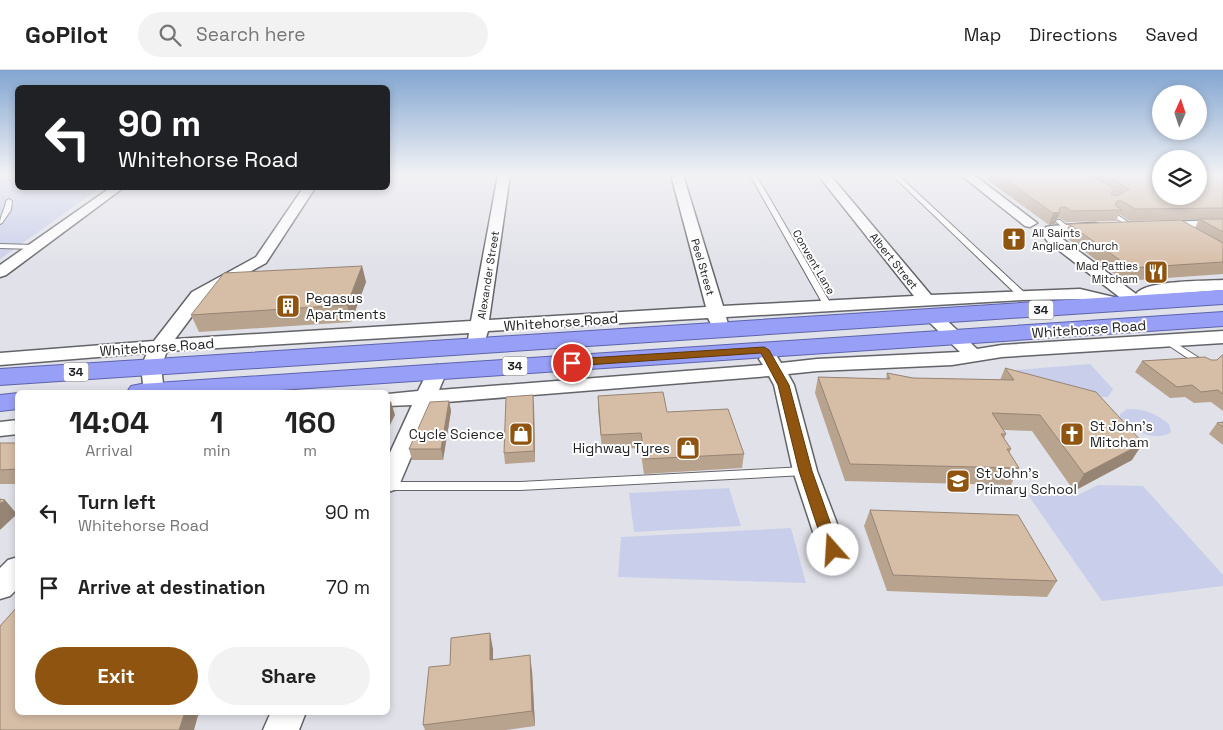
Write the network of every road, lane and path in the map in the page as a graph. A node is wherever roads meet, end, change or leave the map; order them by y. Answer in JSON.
{"nodes":[{"id":1,"x":8,"y":206,"type":"edge"},
{"id":2,"x":92,"y":206,"type":"edge"},
{"id":3,"x":297,"y":206,"type":"edge"},
{"id":4,"x":499,"y":206,"type":"edge"},
{"id":5,"x":686,"y":206,"type":"edge"},
{"id":6,"x":771,"y":206,"type":"edge"},
{"id":7,"x":849,"y":206,"type":"edge"},
{"id":8,"x":928,"y":206,"type":"edge"},
{"id":9,"x":1008,"y":206,"type":"edge"},
{"id":10,"x":1114,"y":215,"type":"edge"},
{"id":11,"x":0,"y":222,"type":"edge"},
{"id":12,"x":1030,"y":222,"type":"dead end"},
{"id":13,"x":1223,"y":224,"type":"edge"},
{"id":14,"x":1141,"y":226,"type":"junction"},
{"id":15,"x":0,"y":246,"type":"edge"},
{"id":16,"x":34,"y":247,"type":"junction"},
{"id":17,"x":0,"y":272,"type":"edge"},
{"id":18,"x":1223,"y":285,"type":"edge"},
{"id":19,"x":1022,"y":295,"type":"junction"},
{"id":20,"x":1223,"y":297,"type":"edge"},
{"id":21,"x":1129,"y":304,"type":"junction"},
{"id":22,"x":828,"y":306,"type":"junction"},
{"id":23,"x":930,"y":308,"type":"junction"},
{"id":24,"x":1223,"y":319,"type":"edge"},
{"id":25,"x":718,"y":321,"type":"junction"},
{"id":26,"x":478,"y":336,"type":"junction"},
{"id":27,"x":1223,"y":337,"type":"edge"},
{"id":28,"x":955,"y":338,"type":"junction"},
{"id":29,"x":1168,"y":341,"type":"junction"},
{"id":30,"x":975,"y":356,"type":"junction"},
{"id":31,"x":0,"y":359,"type":"edge"},
{"id":32,"x":770,"y":360,"type":"junction"},
{"id":33,"x":1207,"y":367,"type":"edge"},
{"id":34,"x":437,"y":371,"type":"junction"},
{"id":35,"x":0,"y":377,"type":"edge"},
{"id":36,"x":152,"y":378,"type":"edge"},
{"id":37,"x":425,"y":397,"type":"junction"},
{"id":38,"x":390,"y":400,"type":"edge"},
{"id":39,"x":15,"y":401,"type":"edge"},
{"id":40,"x":0,"y":403,"type":"edge"},
{"id":41,"x":15,"y":427,"type":"edge"},
{"id":42,"x":0,"y":429,"type":"edge"},
{"id":43,"x":805,"y":471,"type":"junction"},
{"id":44,"x":390,"y":480,"type":"edge"},
{"id":45,"x":390,"y":485,"type":"edge"},
{"id":46,"x":833,"y":550,"type":"dead end"},
{"id":47,"x":15,"y":571,"type":"edge"},
{"id":48,"x":0,"y":587,"type":"edge"},
{"id":49,"x":288,"y":715,"type":"edge"},
{"id":50,"x":281,"y":730,"type":"edge"}],
"edges":[{"from":1,"to":11,"type":"lane"},
{"from":2,"to":16,"type":"street"},
{"from":3,"to":36,"type":"street"},
{"from":4,"to":26,"type":"street","name":"Alexander Street"},
{"from":5,"to":25,"type":"street","name":"Peel Street"},
{"from":6,"to":22,"type":"lane","name":"Convent Lane"},
{"from":7,"to":23,"type":"street","name":"Albert Street"},
{"from":8,"to":19,"type":"lane"},
{"from":9,"to":12,"type":"street"},
{"from":10,"to":14,"type":"lane"},
{"from":13,"to":14,"type":"street"},
{"from":14,"to":21,"type":"street"},
{"from":15,"to":16,"type":"lane"},
{"from":16,"to":17,"type":"street"},
{"from":18,"to":21,"type":"street","name":"Whitehorse Road"},
{"from":19,"to":21,"type":"street","name":"Whitehorse Road"},
{"from":19,"to":23,"type":"street","name":"Whitehorse Road"},
{"from":20,"to":21,"type":"highway","name":"Whitehorse Road","number":"34"},
{"from":21,"to":23,"type":"highway","name":"Whitehorse Road","number":"34"},
{"from":22,"to":23,"type":"street","name":"Whitehorse Road"},
{"from":22,"to":25,"type":"street","name":"Whitehorse Road"},
{"from":23,"to":25,"type":"highway","name":"Whitehorse Road","number":"34"},
{"from":23,"to":28,"type":"street"},
{"from":24,"to":28,"type":"highway","name":"Whitehorse Road","number":"34"},
{"from":25,"to":26,"type":"highway","name":"Whitehorse Road","number":"34"},
{"from":26,"to":36,"type":"highway","name":"Whitehorse Road","number":"34"},
{"from":27,"to":29,"type":"street","name":"Whitehorse Road"},
{"from":28,"to":30,"type":"street"},
{"from":28,"to":32,"type":"highway","name":"Whitehorse Road","number":"34"},
{"from":29,"to":30,"type":"street","name":"Whitehorse Road"},
{"from":29,"to":33,"type":"lane"},
{"from":30,"to":32,"type":"street","name":"Whitehorse Road"},
{"from":31,"to":36,"type":"street","name":"Whitehorse Road"},
{"from":32,"to":34,"type":"highway","name":"Whitehorse Road","number":"34"},
{"from":32,"to":37,"type":"street","name":"Whitehorse Road"},
{"from":32,"to":43,"type":"street"},
{"from":34,"to":36,"type":"highway","name":"Whitehorse Road","number":"34"},
{"from":34,"to":37,"type":"street"},
{"from":35,"to":36,"type":"highway","name":"Whitehorse Road","number":"34"},
{"from":37,"to":38,"type":"street","name":"Whitehorse Road"},
{"from":37,"to":44,"type":"street"},
{"from":39,"to":40,"type":"highway"},
{"from":41,"to":42,"type":"street"},
{"from":43,"to":45,"type":"lane"},
{"from":43,"to":46,"type":"street"},
{"from":47,"to":48,"type":"street"},
{"from":49,"to":50,"type":"street"}]}
